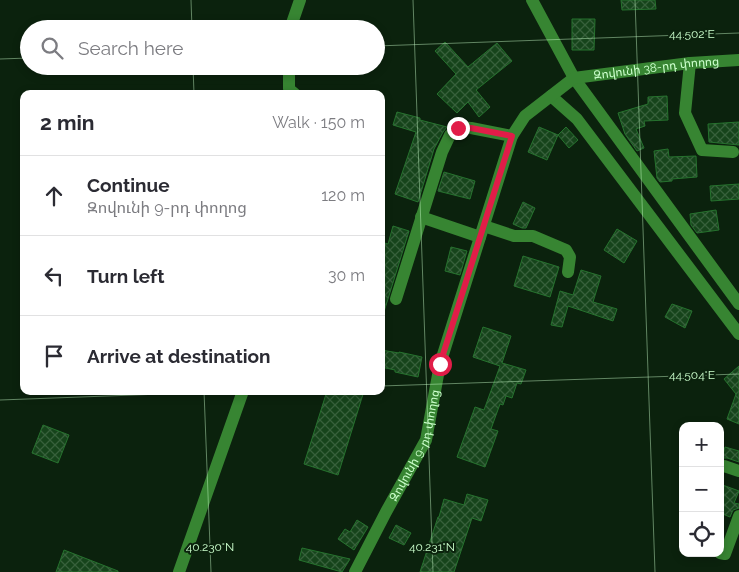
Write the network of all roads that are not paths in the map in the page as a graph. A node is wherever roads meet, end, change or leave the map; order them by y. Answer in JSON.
{"nodes":[{"id":1,"x":300,"y":0,"type":"edge"},
{"id":2,"x":532,"y":0,"type":"edge"},
{"id":3,"x":293,"y":20,"type":"edge"},
{"id":4,"x":739,"y":60,"type":"edge"},
{"id":5,"x":690,"y":63,"type":"junction"},
{"id":6,"x":289,"y":75,"type":"edge"},
{"id":7,"x":574,"y":78,"type":"junction"},
{"id":8,"x":290,"y":90,"type":"edge"},
{"id":9,"x":551,"y":96,"type":"junction"},
{"id":10,"x":512,"y":136,"type":"junction"},
{"id":11,"x":733,"y":152,"type":"dead end"},
{"id":12,"x":421,"y":217,"type":"junction"},
{"id":13,"x":482,"y":231,"type":"junction"},
{"id":14,"x":568,"y":272,"type":"dead end"},
{"id":15,"x":396,"y":299,"type":"dead end"},
{"id":16,"x":739,"y":304,"type":"edge"},
{"id":17,"x":739,"y":334,"type":"edge"},
{"id":18,"x":242,"y":395,"type":"edge"},
{"id":19,"x":724,"y":466,"type":"dead end"},
{"id":20,"x":739,"y":471,"type":"edge"},
{"id":21,"x":739,"y":516,"type":"edge"},
{"id":22,"x":724,"y":554,"type":"edge"},
{"id":23,"x":179,"y":572,"type":"edge"},
{"id":24,"x":355,"y":572,"type":"edge"}],
"edges":[{"from":1,"to":3,"type":"street"},
{"from":2,"to":7,"type":"street"},
{"from":4,"to":5,"type":"street","name":"Զովունի 38-րդ փողոց"},
{"from":5,"to":7,"type":"street","name":"Զովունի 38-րդ փողոց"},
{"from":5,"to":11,"type":"street"},
{"from":6,"to":8,"type":"street"},
{"from":7,"to":9,"type":"street","name":"Զովունի 9-րդ փողոց"},
{"from":7,"to":16,"type":"street"},
{"from":9,"to":10,"type":"street","name":"Զովունի 9-րդ փողոց"},
{"from":9,"to":17,"type":"street"},
{"from":10,"to":12,"type":"street"},
{"from":10,"to":13,"type":"street","name":"Զովունի 9-րդ փողոց"},
{"from":12,"to":13,"type":"street"},
{"from":12,"to":15,"type":"street"},
{"from":13,"to":14,"type":"street"},
{"from":13,"to":24,"type":"street","name":"Զովունի 9-րդ փողոց"},
{"from":18,"to":23,"type":"street"},
{"from":19,"to":20,"type":"street"},
{"from":21,"to":22,"type":"street"}]}
